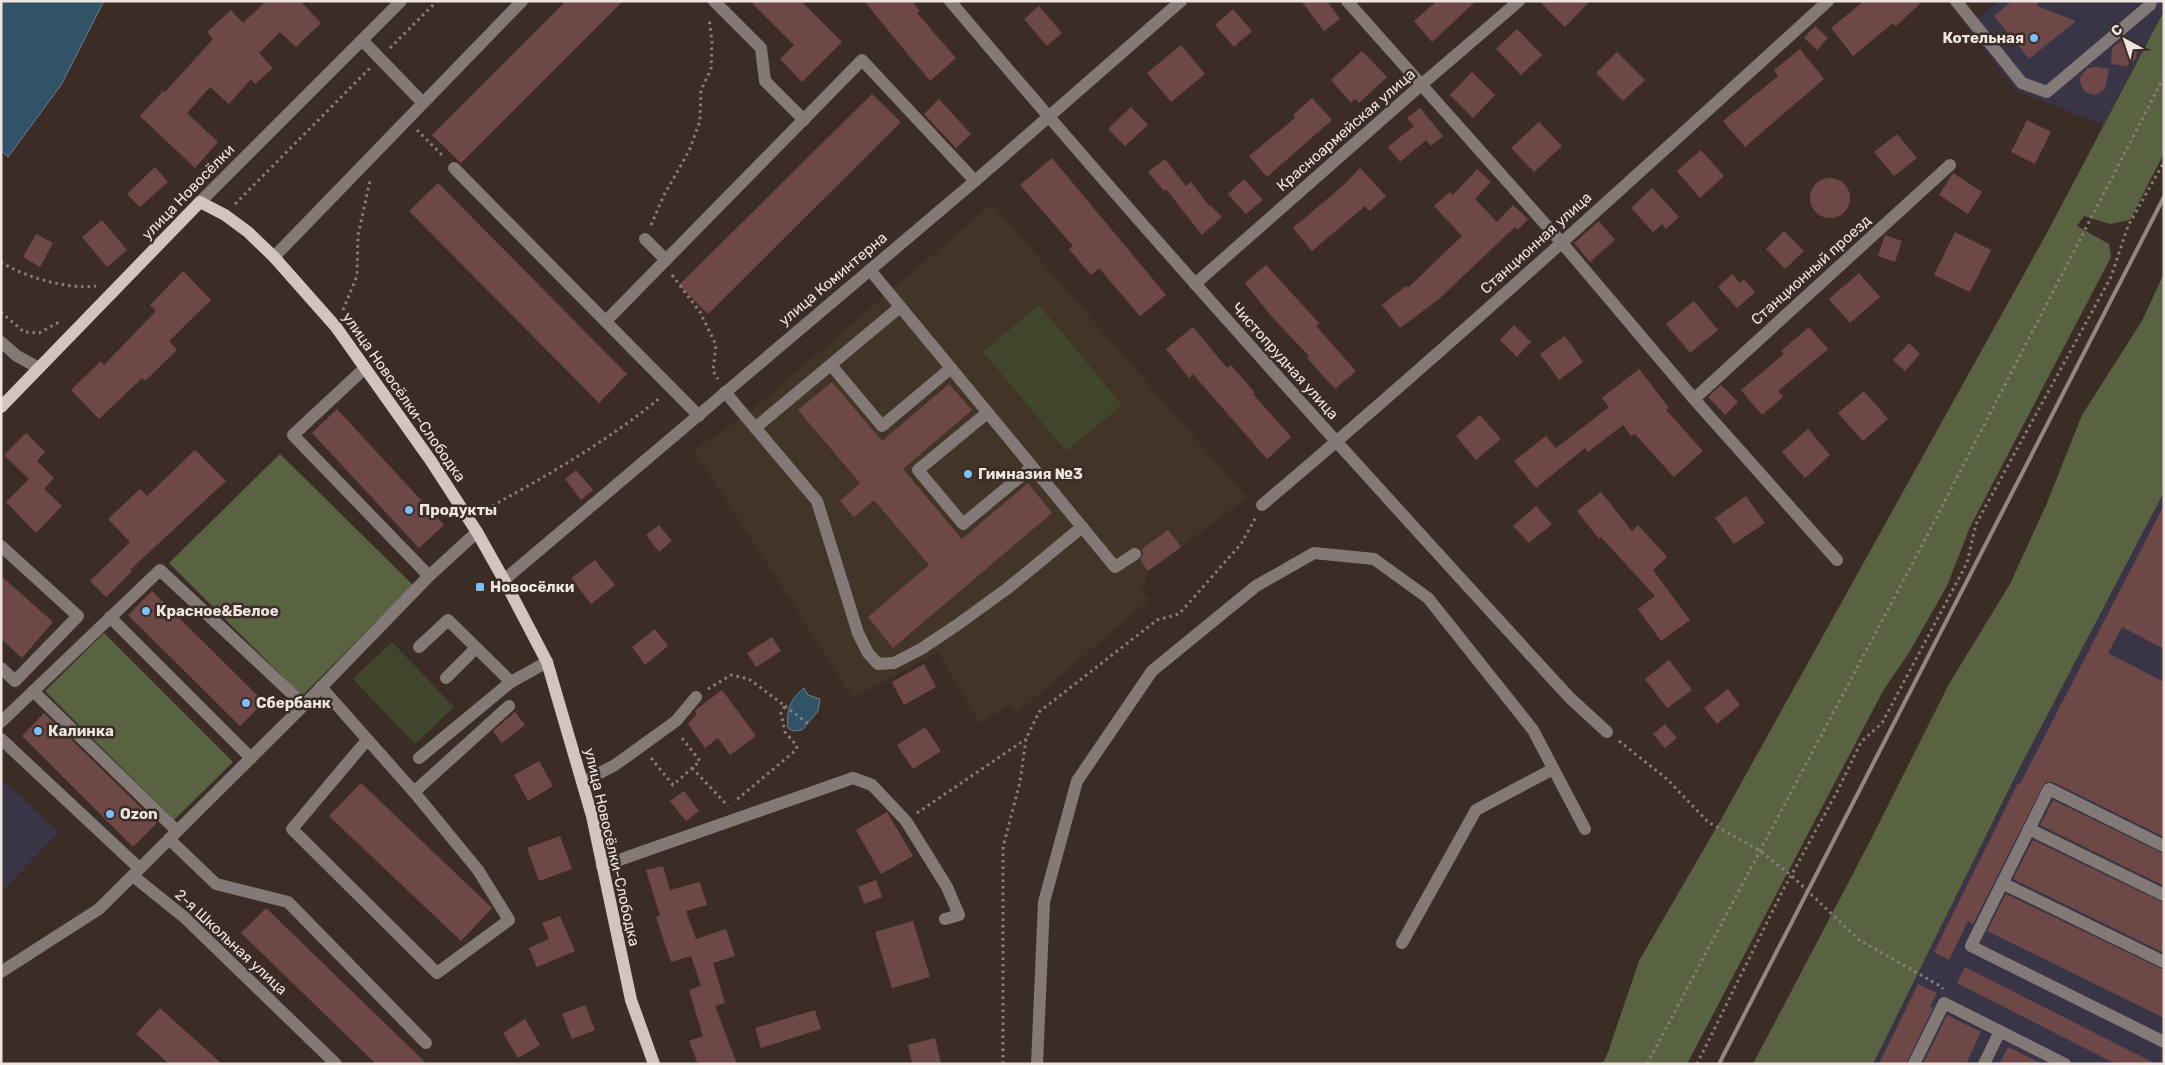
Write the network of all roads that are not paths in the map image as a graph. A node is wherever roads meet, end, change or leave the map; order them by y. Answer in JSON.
{"nodes":[{"id":1,"x":400,"y":1,"type":"edge"},
{"id":2,"x":522,"y":1,"type":"edge"},
{"id":3,"x":950,"y":1,"type":"edge"},
{"id":4,"x":1181,"y":1,"type":"edge"},
{"id":5,"x":1347,"y":1,"type":"edge"},
{"id":6,"x":1519,"y":1,"type":"edge"},
{"id":7,"x":1828,"y":1,"type":"edge"},
{"id":8,"x":1956,"y":1,"type":"edge"},
{"id":9,"x":2151,"y":1,"type":"edge"},
{"id":10,"x":712,"y":6,"type":"edge"},
{"id":11,"x":362,"y":40,"type":"junction"},
{"id":12,"x":1421,"y":85,"type":"junction"},
{"id":13,"x":422,"y":102,"type":"junction"},
{"id":14,"x":1048,"y":117,"type":"junction"},
{"id":15,"x":804,"y":120,"type":"junction"},
{"id":16,"x":1950,"y":165,"type":"dead end"},
{"id":17,"x":454,"y":168,"type":"road end"},
{"id":18,"x":975,"y":181,"type":"junction"},
{"id":19,"x":200,"y":202,"type":"junction"},
{"id":20,"x":645,"y":239,"type":"road end"},
{"id":21,"x":1562,"y":243,"type":"junction"},
{"id":22,"x":274,"y":257,"type":"junction"},
{"id":23,"x":666,"y":260,"type":"junction"},
{"id":24,"x":870,"y":270,"type":"junction"},
{"id":25,"x":1195,"y":284,"type":"junction"},
{"id":26,"x":900,"y":307,"type":"junction"},
{"id":27,"x":606,"y":321,"type":"junction"},
{"id":28,"x":1,"y":342,"type":"edge"},
{"id":29,"x":831,"y":365,"type":"junction"},
{"id":30,"x":39,"y":368,"type":"junction"},
{"id":31,"x":365,"y":368,"type":"junction"},
{"id":32,"x":951,"y":368,"type":"junction"},
{"id":33,"x":725,"y":392,"type":"junction"},
{"id":34,"x":1694,"y":399,"type":"junction"},
{"id":35,"x":1,"y":407,"type":"edge"},
{"id":36,"x":987,"y":412,"type":"junction"},
{"id":37,"x":699,"y":416,"type":"junction"},
{"id":38,"x":756,"y":428,"type":"junction"},
{"id":39,"x":1336,"y":443,"type":"junction"},
{"id":40,"x":1032,"y":466,"type":"junction"},
{"id":41,"x":1262,"y":505,"type":"dead end"},
{"id":42,"x":1082,"y":527,"type":"junction"},
{"id":43,"x":477,"y":532,"type":"junction"},
{"id":44,"x":1,"y":546,"type":"edge"},
{"id":45,"x":1135,"y":554,"type":"dead end"},
{"id":46,"x":1837,"y":560,"type":"dead end"},
{"id":47,"x":429,"y":576,"type":"junction"},
{"id":48,"x":504,"y":580,"type":"junction"},
{"id":49,"x":110,"y":617,"type":"junction"},
{"id":50,"x":419,"y":647,"type":"dead end"},
{"id":51,"x":476,"y":648,"type":"junction"},
{"id":52,"x":547,"y":662,"type":"junction"},
{"id":53,"x":1,"y":668,"type":"edge"},
{"id":54,"x":446,"y":678,"type":"dead end"},
{"id":55,"x":511,"y":682,"type":"junction"},
{"id":56,"x":321,"y":687,"type":"junction"},
{"id":57,"x":33,"y":691,"type":"junction"},
{"id":58,"x":696,"y":697,"type":"road end"},
{"id":59,"x":304,"y":705,"type":"junction"},
{"id":60,"x":510,"y":706,"type":"dead end"},
{"id":61,"x":1,"y":722,"type":"edge"},
{"id":62,"x":1607,"y":732,"type":"road end"},
{"id":63,"x":1,"y":739,"type":"edge"},
{"id":64,"x":367,"y":740,"type":"junction"},
{"id":65,"x":251,"y":758,"type":"junction"},
{"id":66,"x":419,"y":758,"type":"dead end"},
{"id":67,"x":1554,"y":769,"type":"junction"},
{"id":68,"x":583,"y":782,"type":"junction"},
{"id":69,"x":414,"y":792,"type":"junction"},
{"id":70,"x":1585,"y":829,"type":"dead end"},
{"id":71,"x":2030,"y":829,"type":"junction"},
{"id":72,"x":173,"y":835,"type":"junction"},
{"id":73,"x":2164,"y":846,"type":"edge"},
{"id":74,"x":602,"y":866,"type":"junction"},
{"id":75,"x":136,"y":872,"type":"junction"},
{"id":76,"x":2002,"y":883,"type":"junction"},
{"id":77,"x":2164,"y":895,"type":"edge"},
{"id":78,"x":945,"y":919,"type":"dead end"},
{"id":79,"x":1402,"y":943,"type":"dead end"},
{"id":80,"x":2164,"y":962,"type":"edge"},
{"id":81,"x":1,"y":972,"type":"edge"},
{"id":82,"x":2000,"y":1031,"type":"junction"},
{"id":83,"x":2164,"y":1042,"type":"edge"},
{"id":84,"x":426,"y":1043,"type":"dead end"},
{"id":85,"x":2060,"y":1063,"type":"edge"},
{"id":86,"x":336,"y":1064,"type":"edge"},
{"id":87,"x":654,"y":1064,"type":"edge"},
{"id":88,"x":1037,"y":1064,"type":"edge"},
{"id":89,"x":1914,"y":1064,"type":"edge"},
{"id":90,"x":1984,"y":1064,"type":"edge"}],
"edges":[{"from":1,"to":11,"type":"street","name":"улица Новосёлки"},
{"from":2,"to":13,"type":"street"},
{"from":3,"to":14,"type":"street","name":"Чистопрудная улица"},
{"from":4,"to":14,"type":"street","name":"улица Коминтерна"},
{"from":5,"to":12,"type":"street"},
{"from":6,"to":12,"type":"street","name":"Красноармейская улица"},
{"from":7,"to":21,"type":"street","name":"Станционная улица"},
{"from":8,"to":9,"type":"street"},
{"from":10,"to":15,"type":"street"},
{"from":11,"to":13,"type":"street"},
{"from":11,"to":19,"type":"street","name":"улица Новосёлки"},
{"from":12,"to":21,"type":"street"},
{"from":12,"to":25,"type":"street","name":"Красноармейская улица"},
{"from":13,"to":22,"type":"street"},
{"from":14,"to":18,"type":"street","name":"улица Коминтерна"},
{"from":14,"to":25,"type":"street","name":"Чистопрудная улица"},
{"from":15,"to":18,"type":"street"},
{"from":15,"to":23,"type":"street"},
{"from":16,"to":34,"type":"street","name":"Станционный проезд"},
{"from":17,"to":27,"type":"street"},
{"from":18,"to":24,"type":"street","name":"улица Коминтерна"},
{"from":19,"to":22,"type":"main road","name":"улица Новосёлки-Слободка"},
{"from":19,"to":30,"type":"main road","name":"улица Новосёлки"},
{"from":20,"to":23,"type":"street"},
{"from":21,"to":34,"type":"street"},
{"from":21,"to":39,"type":"street","name":"Станционная улица"},
{"from":22,"to":31,"type":"main road","name":"улица Новосёлки-Слободка"},
{"from":23,"to":27,"type":"street"},
{"from":24,"to":26,"type":"street"},
{"from":24,"to":33,"type":"street","name":"улица Коминтерна"},
{"from":25,"to":39,"type":"street","name":"Чистопрудная улица"},
{"from":26,"to":29,"type":"street"},
{"from":26,"to":32,"type":"street"},
{"from":27,"to":37,"type":"street"},
{"from":28,"to":30,"type":"street"},
{"from":29,"to":32,"type":"street"},
{"from":29,"to":38,"type":"street"},
{"from":30,"to":35,"type":"main road","name":"улица Новосёлки"},
{"from":31,"to":43,"type":"main road","name":"улица Новосёлки-Слободка"},
{"from":31,"to":47,"type":"street"},
{"from":32,"to":36,"type":"street"},
{"from":33,"to":37,"type":"street","name":"улица Коминтерна"},
{"from":33,"to":38,"type":"street"},
{"from":34,"to":46,"type":"street"},
{"from":36,"to":40,"type":"street"},
{"from":36,"to":40,"type":"street"},
{"from":37,"to":48,"type":"street","name":"улица Коминтерна"},
{"from":38,"to":42,"type":"street"},
{"from":39,"to":41,"type":"street","name":"Станционная улица"},
{"from":39,"to":62,"type":"street","name":"Чистопрудная улица"},
{"from":40,"to":42,"type":"street"},
{"from":42,"to":45,"type":"street"},
{"from":43,"to":47,"type":"street"},
{"from":43,"to":48,"type":"main road","name":"улица Новосёлки-Слободка"},
{"from":44,"to":53,"type":"street"},
{"from":47,"to":56,"type":"street"},
{"from":48,"to":52,"type":"main road","name":"улица Новосёлки-Слободка"},
{"from":49,"to":57,"type":"street"},
{"from":49,"to":59,"type":"street"},
{"from":49,"to":65,"type":"street"},
{"from":50,"to":51,"type":"street"},
{"from":51,"to":54,"type":"street"},
{"from":51,"to":55,"type":"street"},
{"from":52,"to":55,"type":"street"},
{"from":52,"to":68,"type":"main road","name":"улица Новосёлки-Слободка"},
{"from":55,"to":66,"type":"street"},
{"from":56,"to":59,"type":"street"},
{"from":56,"to":64,"type":"street"},
{"from":57,"to":61,"type":"street"},
{"from":57,"to":72,"type":"street"},
{"from":58,"to":68,"type":"street"},
{"from":59,"to":65,"type":"street"},
{"from":60,"to":69,"type":"street"},
{"from":63,"to":75,"type":"street","name":"2-я Школьная улица"},
{"from":64,"to":69,"type":"street"},
{"from":64,"to":69,"type":"street"},
{"from":65,"to":72,"type":"street"},
{"from":67,"to":70,"type":"street"},
{"from":67,"to":79,"type":"street"},
{"from":67,"to":88,"type":"street"},
{"from":68,"to":74,"type":"main road","name":"улица Новосёлки-Слободка"},
{"from":71,"to":73,"type":"street"},
{"from":71,"to":76,"type":"street"},
{"from":71,"to":77,"type":"street"},
{"from":72,"to":75,"type":"street"},
{"from":72,"to":84,"type":"street"},
{"from":74,"to":78,"type":"street"},
{"from":74,"to":87,"type":"main road","name":"улица Новосёлки-Слободка"},
{"from":75,"to":81,"type":"street"},
{"from":75,"to":86,"type":"street","name":"2-я Школьная улица"},
{"from":76,"to":80,"type":"street"},
{"from":76,"to":83,"type":"street"},
{"from":82,"to":85,"type":"street"},
{"from":82,"to":89,"type":"street"},
{"from":82,"to":90,"type":"street"}]}
